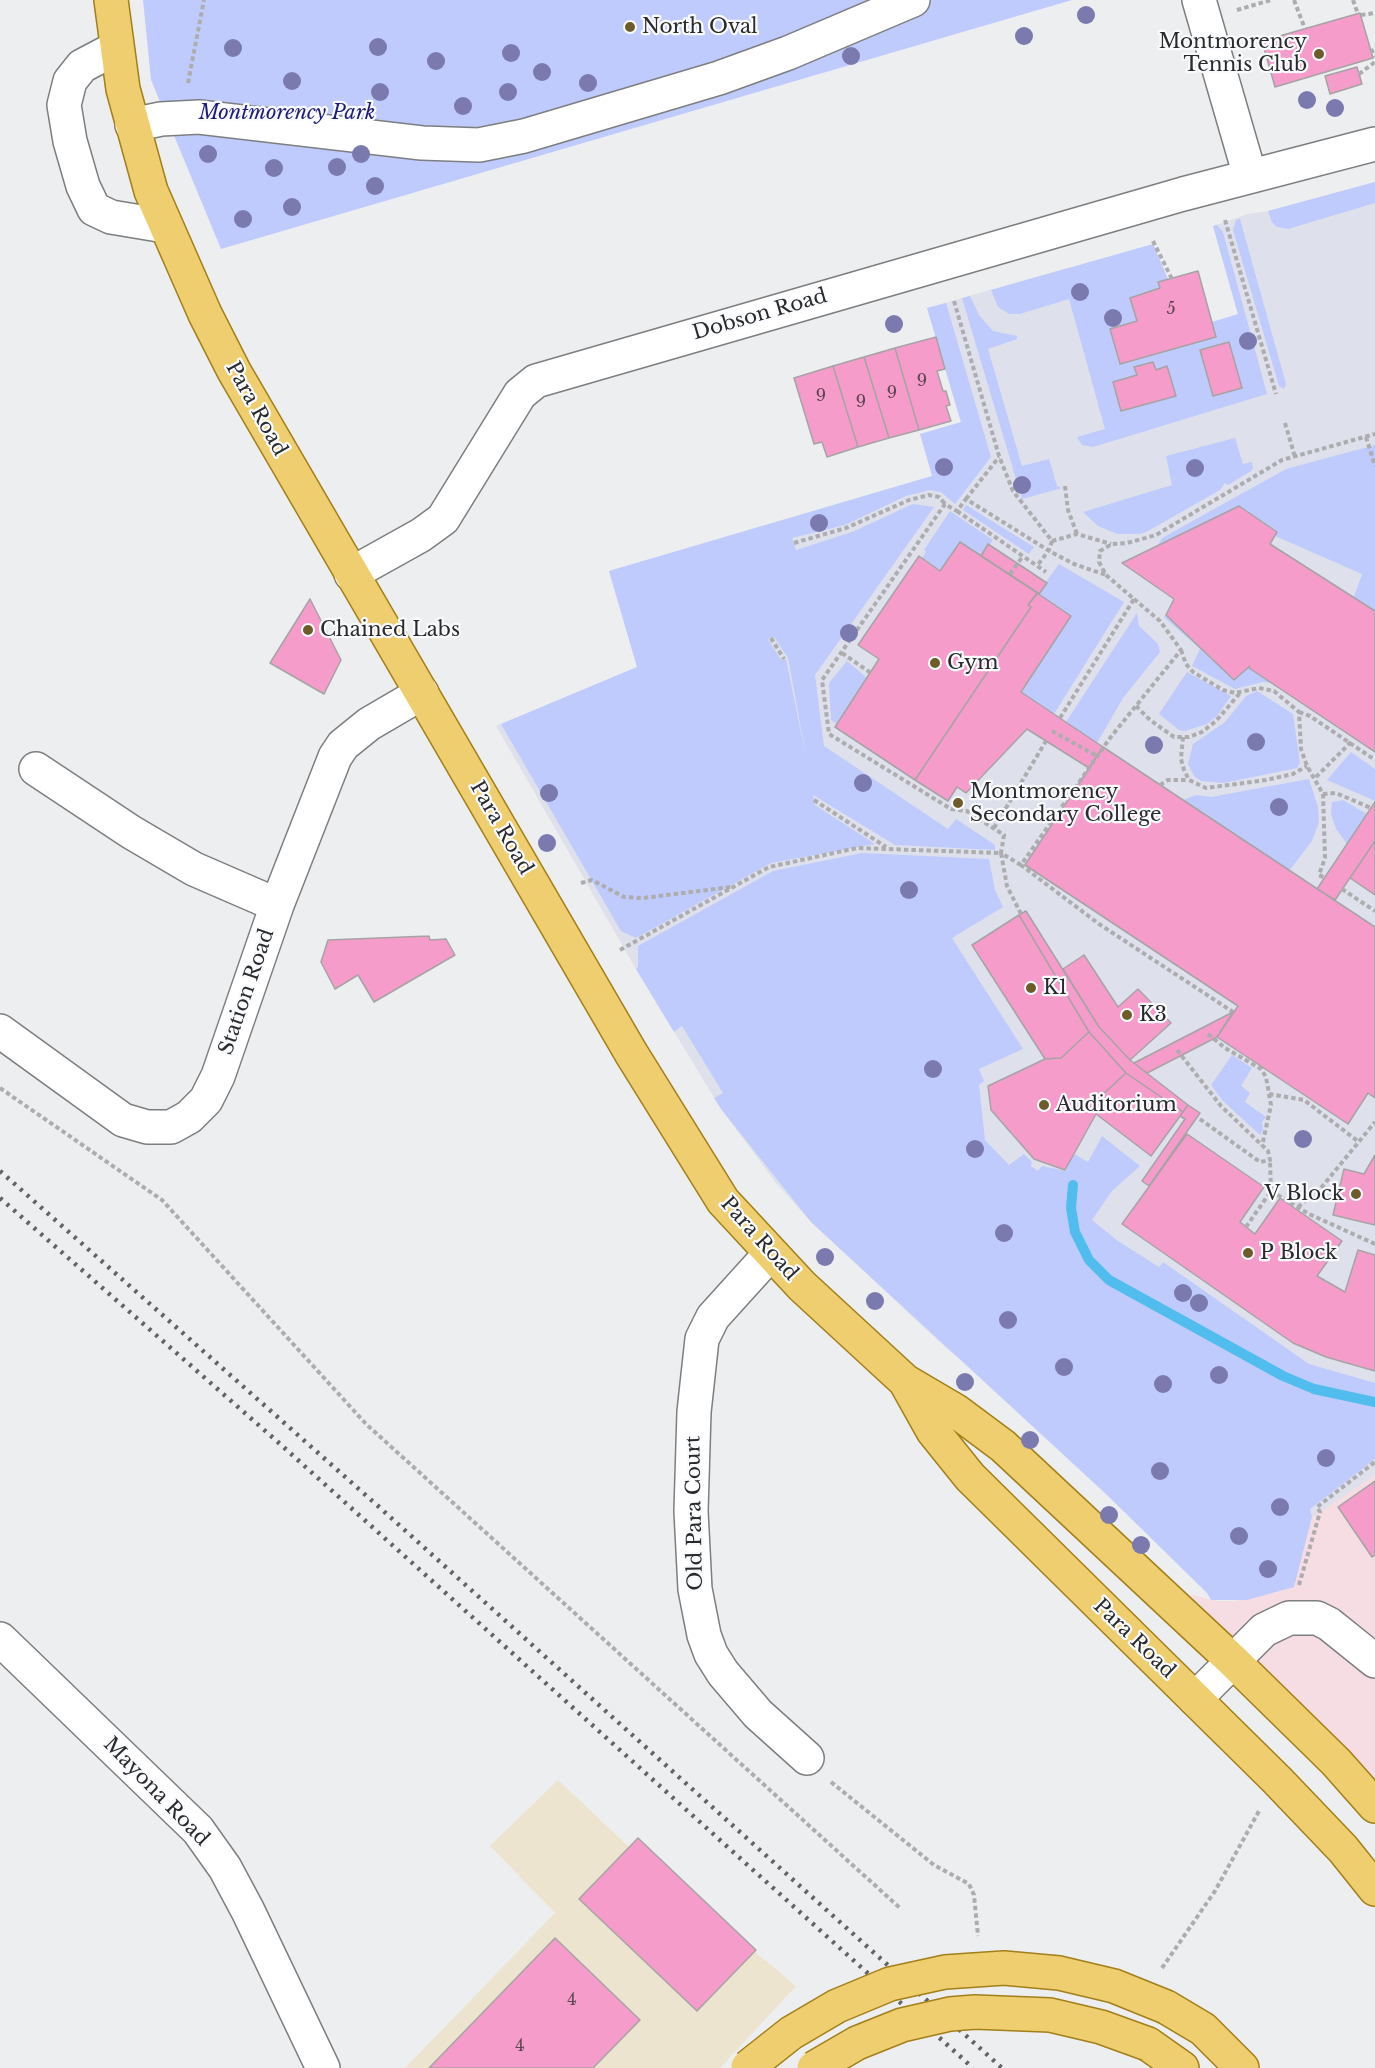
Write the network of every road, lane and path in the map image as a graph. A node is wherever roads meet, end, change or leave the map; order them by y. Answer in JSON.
{"nodes":[{"id":1,"x":111,"y":0,"type":"edge"},
{"id":2,"x":204,"y":0,"type":"edge"},
{"id":3,"x":914,"y":0,"type":"edge"},
{"id":4,"x":1199,"y":0,"type":"edge"},
{"id":5,"x":1294,"y":0,"type":"edge"},
{"id":6,"x":1353,"y":0,"type":"edge"},
{"id":7,"x":1375,"y":13,"type":"edge"},
{"id":8,"x":1305,"y":29,"type":"dead end"},
{"id":9,"x":116,"y":48,"type":"junction"},
{"id":10,"x":1371,"y":50,"type":"dead end"},
{"id":11,"x":1375,"y":57,"type":"edge"},
{"id":12,"x":1375,"y":62,"type":"edge"},
{"id":13,"x":1359,"y":74,"type":"dead end"},
{"id":14,"x":183,"y":116,"type":"junction"},
{"id":15,"x":132,"y":125,"type":"junction"},
{"id":16,"x":1375,"y":144,"type":"edge"},
{"id":17,"x":1250,"y":177,"type":"junction"},
{"id":18,"x":1225,"y":220,"type":"dead end"},
{"id":19,"x":165,"y":226,"type":"junction"},
{"id":20,"x":1153,"y":241,"type":"dead end"},
{"id":21,"x":1172,"y":279,"type":"dead end"},
{"id":22,"x":954,"y":301,"type":"dead end"},
{"id":23,"x":1276,"y":394,"type":"dead end"},
{"id":24,"x":1285,"y":423,"type":"dead end"},
{"id":25,"x":1375,"y":434,"type":"edge"},
{"id":26,"x":1366,"y":437,"type":"junction"},
{"id":27,"x":999,"y":456,"type":"junction"},
{"id":28,"x":1295,"y":457,"type":"junction"},
{"id":29,"x":1375,"y":466,"type":"edge"},
{"id":30,"x":1065,"y":486,"type":"dead end"},
{"id":31,"x":966,"y":499,"type":"junction"},
{"id":32,"x":945,"y":504,"type":"junction"},
{"id":33,"x":957,"y":511,"type":"junction"},
{"id":34,"x":1077,"y":534,"type":"junction"},
{"id":35,"x":1052,"y":541,"type":"junction"},
{"id":36,"x":794,"y":543,"type":"dead end"},
{"id":37,"x":1112,"y":544,"type":"junction"},
{"id":38,"x":1049,"y":550,"type":"junction"},
{"id":39,"x":1023,"y":556,"type":"junction"},
{"id":40,"x":1037,"y":566,"type":"junction"},
{"id":41,"x":1046,"y":573,"type":"dead end"},
{"id":42,"x":351,"y":574,"type":"junction"},
{"id":43,"x":1010,"y":574,"type":"dead end"},
{"id":44,"x":1106,"y":575,"type":"junction"},
{"id":45,"x":1134,"y":599,"type":"junction"},
{"id":46,"x":771,"y":638,"type":"dead end"},
{"id":47,"x":1181,"y":650,"type":"junction"},
{"id":48,"x":842,"y":653,"type":"junction"},
{"id":49,"x":784,"y":659,"type":"dead end"},
{"id":50,"x":871,"y":673,"type":"dead end"},
{"id":51,"x":1241,"y":692,"type":"junction"},
{"id":52,"x":422,"y":693,"type":"junction"},
{"id":53,"x":1136,"y":705,"type":"junction"},
{"id":54,"x":1299,"y":712,"type":"junction"},
{"id":55,"x":1060,"y":718,"type":"dead end"},
{"id":56,"x":1052,"y":731,"type":"dead end"},
{"id":57,"x":1183,"y":737,"type":"junction"},
{"id":58,"x":1046,"y":741,"type":"dead end"},
{"id":59,"x":1351,"y":742,"type":"junction"},
{"id":60,"x":1097,"y":756,"type":"junction"},
{"id":61,"x":1375,"y":760,"type":"edge"},
{"id":62,"x":1307,"y":766,"type":"junction"},
{"id":63,"x":36,"y":769,"type":"dead end"},
{"id":64,"x":1316,"y":777,"type":"junction"},
{"id":65,"x":1189,"y":780,"type":"junction"},
{"id":66,"x":1160,"y":785,"type":"dead end"},
{"id":67,"x":1323,"y":794,"type":"junction"},
{"id":68,"x":814,"y":800,"type":"dead end"},
{"id":69,"x":1371,"y":808,"type":"dead end"},
{"id":70,"x":994,"y":828,"type":"junction"},
{"id":71,"x":887,"y":848,"type":"junction"},
{"id":72,"x":1001,"y":852,"type":"junction"},
{"id":73,"x":1021,"y":865,"type":"junction"},
{"id":74,"x":1325,"y":878,"type":"dead end"},
{"id":75,"x":581,"y":883,"type":"dead end"},
{"id":76,"x":734,"y":886,"type":"junction"},
{"id":77,"x":1342,"y":890,"type":"dead end"},
{"id":78,"x":277,"y":905,"type":"junction"},
{"id":79,"x":1375,"y":911,"type":"edge"},
{"id":80,"x":1021,"y":914,"type":"dead end"},
{"id":81,"x":620,"y":950,"type":"dead end"},
{"id":82,"x":1233,"y":1012,"type":"dead end"},
{"id":83,"x":0,"y":1030,"type":"edge"},
{"id":84,"x":1208,"y":1034,"type":"dead end"},
{"id":85,"x":1177,"y":1050,"type":"dead end"},
{"id":86,"x":0,"y":1088,"type":"edge"},
{"id":87,"x":1269,"y":1094,"type":"junction"},
{"id":88,"x":1197,"y":1117,"type":"dead end"},
{"id":89,"x":1375,"y":1122,"type":"edge"},
{"id":90,"x":1359,"y":1142,"type":"junction"},
{"id":91,"x":1262,"y":1146,"type":"junction"},
{"id":92,"x":1270,"y":1160,"type":"junction"},
{"id":93,"x":1271,"y":1191,"type":"junction"},
{"id":94,"x":1298,"y":1207,"type":"junction"},
{"id":95,"x":1246,"y":1227,"type":"dead end"},
{"id":96,"x":1375,"y":1244,"type":"edge"},
{"id":97,"x":770,"y":1254,"type":"junction"},
{"id":98,"x":905,"y":1381,"type":"junction"},
{"id":99,"x":1375,"y":1462,"type":"edge"},
{"id":100,"x":1289,"y":1618,"type":"junction"},
{"id":101,"x":0,"y":1639,"type":"edge"},
{"id":102,"x":1233,"y":1661,"type":"junction"},
{"id":103,"x":1375,"y":1662,"type":"edge"},
{"id":104,"x":1195,"y":1699,"type":"junction"},
{"id":105,"x":807,"y":1758,"type":"joint"},
{"id":106,"x":1277,"y":1780,"type":"junction"},
{"id":107,"x":1375,"y":1806,"type":"edge"},
{"id":108,"x":1375,"y":1889,"type":"edge"},
{"id":109,"x":900,"y":1908,"type":"dead end"},
{"id":110,"x":978,"y":1936,"type":"dead end"},
{"id":111,"x":1162,"y":1968,"type":"dead end"},
{"id":112,"x":323,"y":2068,"type":"edge"},
{"id":113,"x":747,"y":2068,"type":"edge"},
{"id":114,"x":814,"y":2068,"type":"edge"},
{"id":115,"x":1182,"y":2068,"type":"edge"},
{"id":116,"x":1242,"y":2068,"type":"edge"}],
"edges":[{"from":1,"to":9,"type":"main road","name":"Para Road"},
{"from":2,"to":14,"type":"path"},
{"from":3,"to":14,"type":"street"},
{"from":4,"to":17,"type":"street"},
{"from":5,"to":8,"type":"path"},
{"from":6,"to":7,"type":"path"},
{"from":9,"to":15,"type":"main road","name":"Para Road"},
{"from":9,"to":19,"type":"street"},
{"from":10,"to":11,"type":"path"},
{"from":12,"to":13,"type":"path"},
{"from":14,"to":15,"type":"street"},
{"from":15,"to":19,"type":"main road","name":"Para Road"},
{"from":16,"to":17,"type":"street","name":"Dobson Road"},
{"from":17,"to":42,"type":"street","name":"Dobson Road"},
{"from":18,"to":23,"type":"path"},
{"from":19,"to":42,"type":"main road","name":"Para Road"},
{"from":20,"to":21,"type":"path"},
{"from":22,"to":27,"type":"path"},
{"from":24,"to":28,"type":"path"},
{"from":25,"to":26,"type":"path"},
{"from":26,"to":28,"type":"path"},
{"from":26,"to":29,"type":"path"},
{"from":27,"to":31,"type":"path"},
{"from":27,"to":35,"type":"path"},
{"from":28,"to":37,"type":"path"},
{"from":30,"to":34,"type":"path"},
{"from":31,"to":33,"type":"path"},
{"from":31,"to":38,"type":"path"},
{"from":32,"to":33,"type":"path"},
{"from":32,"to":36,"type":"path"},
{"from":32,"to":48,"type":"path"},
{"from":33,"to":39,"type":"path"},
{"from":34,"to":35,"type":"path"},
{"from":34,"to":37,"type":"path"},
{"from":35,"to":38,"type":"path"},
{"from":37,"to":44,"type":"path"},
{"from":38,"to":40,"type":"path"},
{"from":38,"to":44,"type":"path"},
{"from":39,"to":40,"type":"path"},
{"from":39,"to":43,"type":"path"},
{"from":40,"to":41,"type":"path"},
{"from":42,"to":52,"type":"main road","name":"Para Road"},
{"from":44,"to":45,"type":"path"},
{"from":45,"to":47,"type":"path"},
{"from":45,"to":55,"type":"path"},
{"from":46,"to":49,"type":"path"},
{"from":47,"to":51,"type":"path"},
{"from":47,"to":53,"type":"path"},
{"from":48,"to":50,"type":"path"},
{"from":48,"to":70,"type":"path"},
{"from":51,"to":54,"type":"path"},
{"from":51,"to":57,"type":"path"},
{"from":52,"to":78,"type":"street","name":"Station Road"},
{"from":52,"to":97,"type":"main road","name":"Para Road"},
{"from":53,"to":57,"type":"path"},
{"from":53,"to":60,"type":"path"},
{"from":54,"to":59,"type":"path"},
{"from":54,"to":62,"type":"path"},
{"from":56,"to":60,"type":"path"},
{"from":57,"to":65,"type":"path"},
{"from":58,"to":70,"type":"path"},
{"from":59,"to":61,"type":"path"},
{"from":59,"to":64,"type":"path"},
{"from":60,"to":73,"type":"path"},
{"from":62,"to":64,"type":"path"},
{"from":62,"to":65,"type":"path"},
{"from":63,"to":78,"type":"street"},
{"from":64,"to":67,"type":"path"},
{"from":65,"to":66,"type":"path"},
{"from":67,"to":69,"type":"path"},
{"from":67,"to":74,"type":"path"},
{"from":68,"to":71,"type":"path"},
{"from":70,"to":72,"type":"path"},
{"from":71,"to":72,"type":"path"},
{"from":71,"to":76,"type":"path"},
{"from":72,"to":73,"type":"path"},
{"from":72,"to":80,"type":"path"},
{"from":73,"to":82,"type":"path"},
{"from":75,"to":76,"type":"path"},
{"from":76,"to":81,"type":"path"},
{"from":77,"to":79,"type":"path"},
{"from":78,"to":83,"type":"street","name":"Station Road"},
{"from":84,"to":87,"type":"path"},
{"from":85,"to":91,"type":"path"},
{"from":86,"to":109,"type":"path"},
{"from":87,"to":90,"type":"path"},
{"from":87,"to":91,"type":"path"},
{"from":88,"to":92,"type":"path"},
{"from":89,"to":90,"type":"path"},
{"from":90,"to":94,"type":"path"},
{"from":91,"to":92,"type":"path"},
{"from":92,"to":93,"type":"path"},
{"from":93,"to":94,"type":"path"},
{"from":93,"to":95,"type":"path"},
{"from":94,"to":96,"type":"path"},
{"from":97,"to":98,"type":"main road","name":"Para Road"},
{"from":97,"to":105,"type":"street","name":"Old Para Court"},
{"from":98,"to":102,"type":"main road","name":"Para Road"},
{"from":98,"to":104,"type":"main road","name":"Para Road"},
{"from":99,"to":100,"type":"path"},
{"from":100,"to":102,"type":"street"},
{"from":100,"to":103,"type":"street"},
{"from":101,"to":112,"type":"street","name":"Mayona Road"},
{"from":102,"to":104,"type":"street"},
{"from":102,"to":107,"type":"main road","name":"Para Road"},
{"from":104,"to":106,"type":"main road","name":"Para Road"},
{"from":105,"to":110,"type":"path"},
{"from":106,"to":108,"type":"main road","name":"Para Road"},
{"from":106,"to":111,"type":"path"},
{"from":113,"to":116,"type":"main road","bridge":true},
{"from":114,"to":115,"type":"main road","bridge":true}]}
